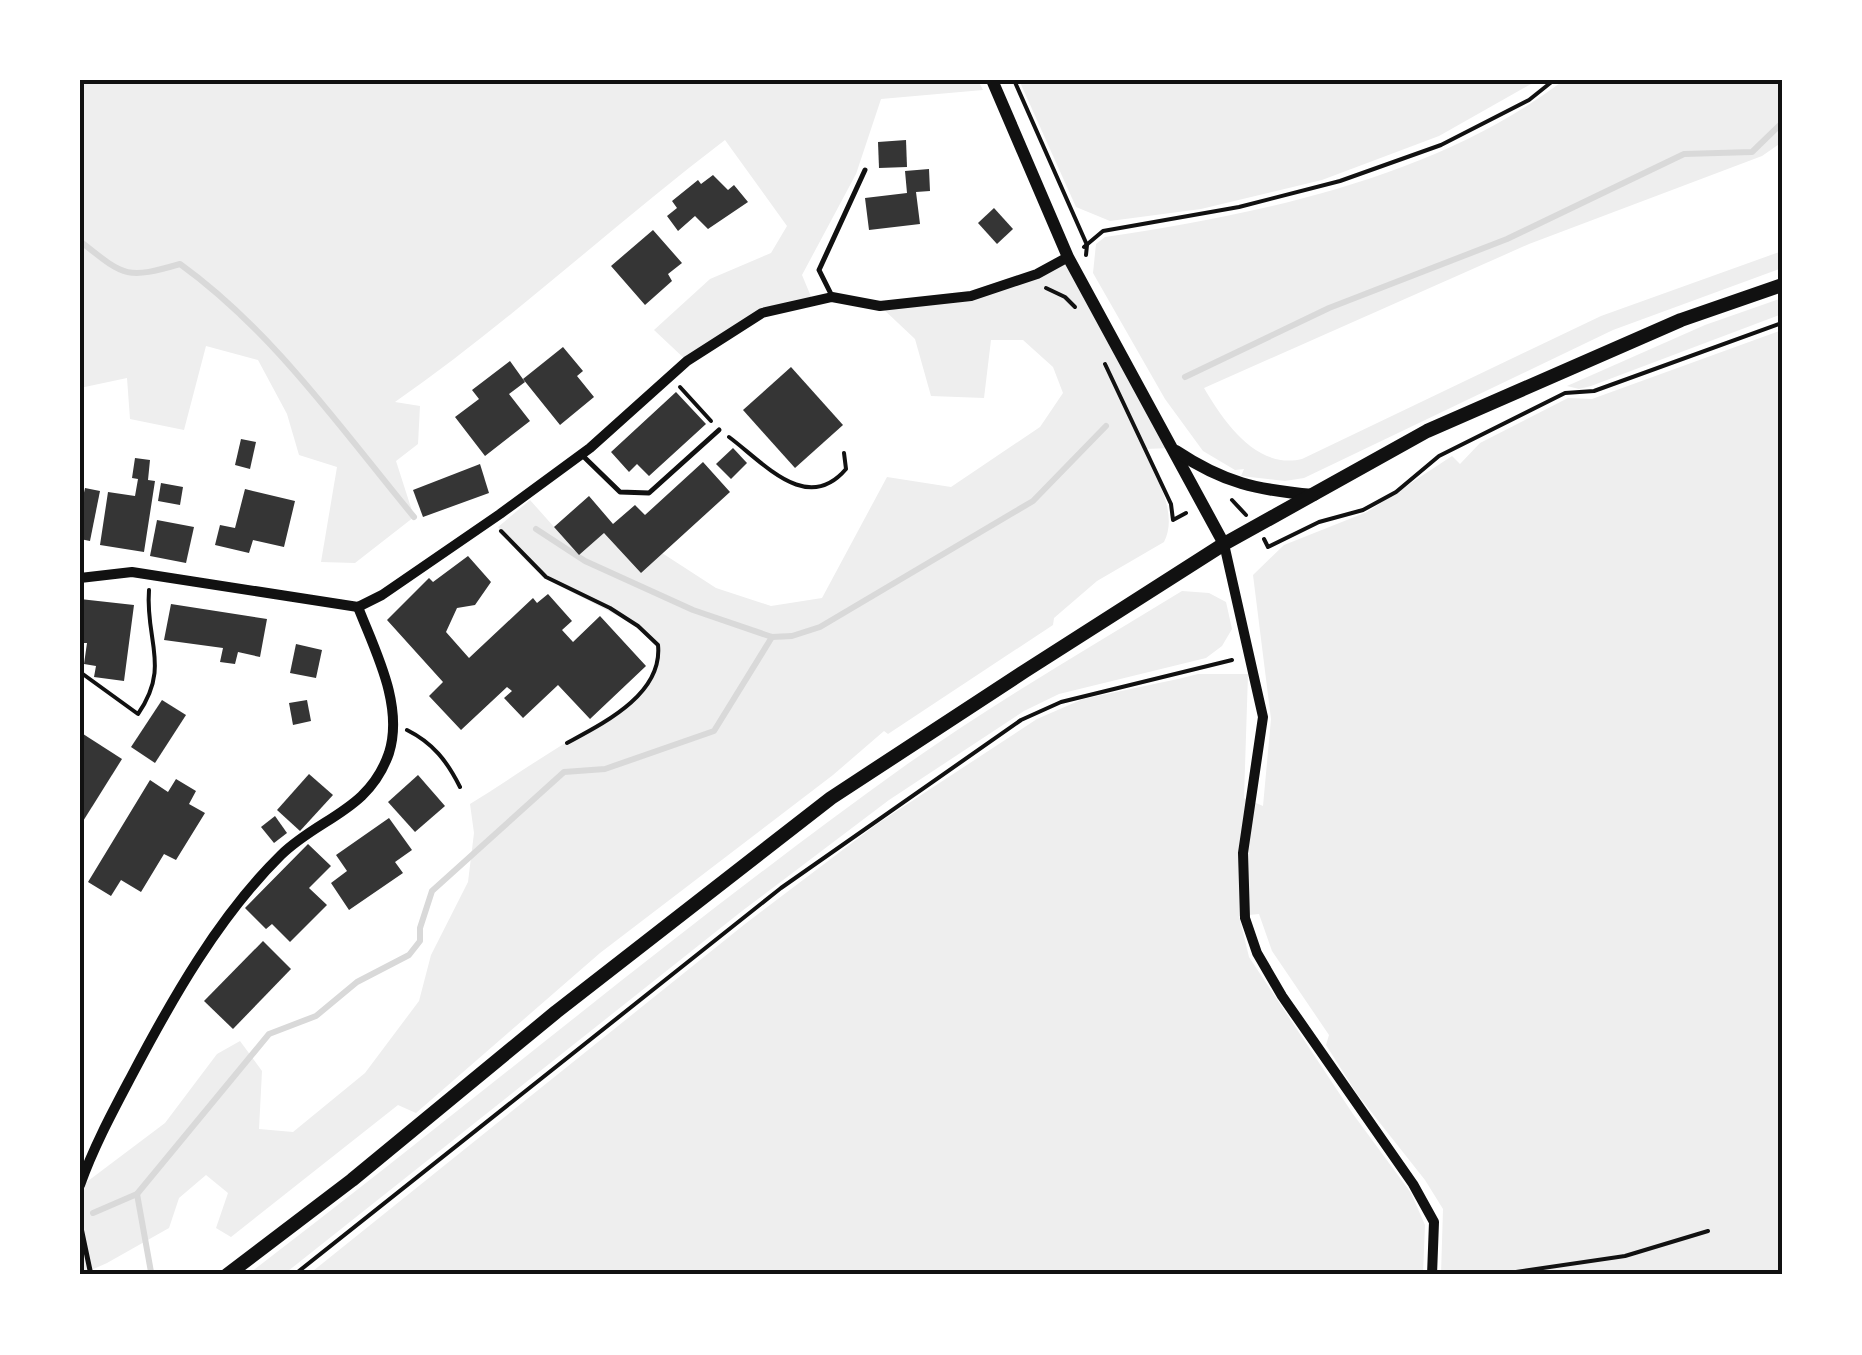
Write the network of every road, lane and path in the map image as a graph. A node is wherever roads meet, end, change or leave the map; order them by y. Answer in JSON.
{"nodes":[{"id":1,"x":992,"y":80,"type":"edge"},
{"id":2,"x":1014,"y":80,"type":"edge"},
{"id":3,"x":1554,"y":80,"type":"edge"},
{"id":4,"x":865,"y":170,"type":"dead end"},
{"id":5,"x":1068,"y":257,"type":"junction"},
{"id":6,"x":1782,"y":285,"type":"edge"},
{"id":7,"x":1042,"y":286,"type":"dead end"},
{"id":8,"x":832,"y":297,"type":"junction"},
{"id":9,"x":1078,"y":310,"type":"dead end"},
{"id":10,"x":1782,"y":323,"type":"edge"},
{"id":11,"x":1102,"y":359,"type":"dead end"},
{"id":12,"x":670,"y":376,"type":"junction"},
{"id":13,"x":719,"y":430,"type":"junction"},
{"id":14,"x":1171,"y":448,"type":"junction"},
{"id":15,"x":844,"y":453,"type":"dead end"},
{"id":16,"x":581,"y":454,"type":"junction"},
{"id":17,"x":1314,"y":495,"type":"junction"},
{"id":18,"x":1204,"y":504,"type":"junction"},
{"id":19,"x":492,"y":520,"type":"junction"},
{"id":20,"x":1257,"y":526,"type":"junction"},
{"id":21,"x":1224,"y":544,"type":"junction"},
{"id":22,"x":150,"y":574,"type":"junction"},
{"id":23,"x":80,"y":578,"type":"edge"},
{"id":24,"x":358,"y":607,"type":"junction"},
{"id":25,"x":1252,"y":656,"type":"junction"},
{"id":26,"x":80,"y":672,"type":"edge"},
{"id":27,"x":391,"y":722,"type":"junction"},
{"id":28,"x":567,"y":743,"type":"dead end"},
{"id":29,"x":460,"y":787,"type":"dead end"},
{"id":30,"x":80,"y":1185,"type":"edge"},
{"id":31,"x":80,"y":1223,"type":"edge"},
{"id":32,"x":1708,"y":1231,"type":"dead end"},
{"id":33,"x":91,"y":1275,"type":"edge"},
{"id":34,"x":227,"y":1275,"type":"edge"},
{"id":35,"x":294,"y":1275,"type":"edge"},
{"id":36,"x":1432,"y":1275,"type":"edge"},
{"id":37,"x":1495,"y":1275,"type":"edge"}],
"edges":[{"from":1,"to":5,"type":"street"},
{"from":2,"to":3,"type":"path"},
{"from":4,"to":8,"type":"lane"},
{"from":5,"to":8,"type":"street"},
{"from":5,"to":14,"type":"street"},
{"from":6,"to":17,"type":"main road"},
{"from":7,"to":9,"type":"path"},
{"from":8,"to":12,"type":"street"},
{"from":10,"to":20,"type":"path"},
{"from":11,"to":18,"type":"path"},
{"from":12,"to":13,"type":"path"},
{"from":12,"to":16,"type":"street"},
{"from":13,"to":15,"type":"path"},
{"from":13,"to":16,"type":"lane"},
{"from":14,"to":17,"type":"street"},
{"from":14,"to":18,"type":"street"},
{"from":16,"to":19,"type":"street"},
{"from":17,"to":20,"type":"main road"},
{"from":18,"to":20,"type":"path"},
{"from":18,"to":21,"type":"street"},
{"from":19,"to":24,"type":"street"},
{"from":19,"to":28,"type":"path"},
{"from":20,"to":21,"type":"main road"},
{"from":21,"to":25,"type":"street"},
{"from":21,"to":34,"type":"main road"},
{"from":22,"to":23,"type":"street"},
{"from":22,"to":24,"type":"street"},
{"from":22,"to":26,"type":"path"},
{"from":24,"to":27,"type":"street"},
{"from":25,"to":35,"type":"path"},
{"from":25,"to":36,"type":"street"},
{"from":27,"to":29,"type":"path"},
{"from":27,"to":30,"type":"street"},
{"from":31,"to":33,"type":"lane"},
{"from":32,"to":37,"type":"path"}]}
